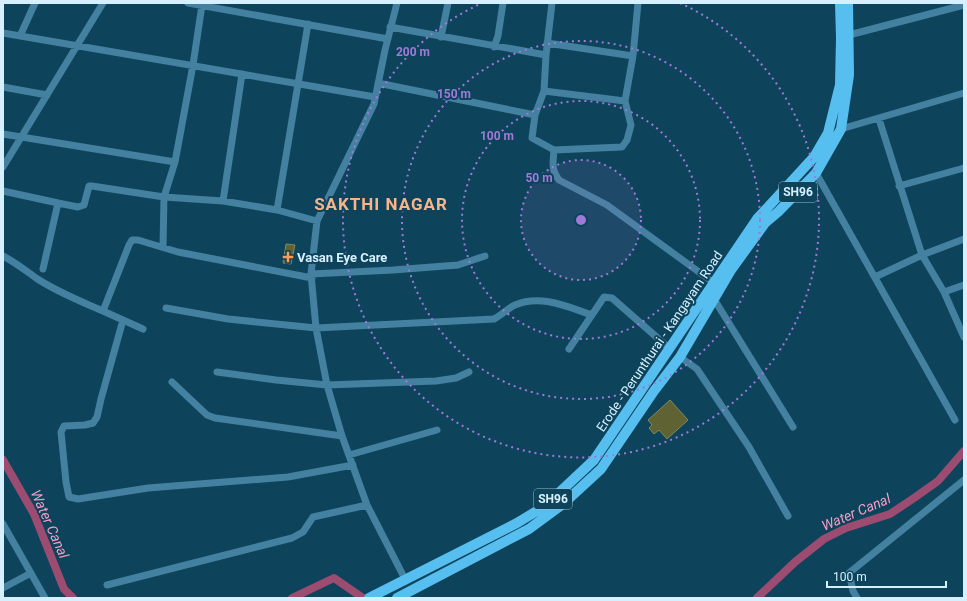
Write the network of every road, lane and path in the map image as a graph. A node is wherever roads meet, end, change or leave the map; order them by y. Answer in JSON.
{"nodes":[{"id":1,"x":35,"y":3,"type":"edge"},
{"id":2,"x":103,"y":3,"type":"edge"},
{"id":3,"x":188,"y":3,"type":"edge"},
{"id":4,"x":397,"y":3,"type":"edge"},
{"id":5,"x":448,"y":3,"type":"edge"},
{"id":6,"x":503,"y":3,"type":"edge"},
{"id":7,"x":552,"y":3,"type":"edge"},
{"id":8,"x":638,"y":3,"type":"edge"},
{"id":9,"x":840,"y":3,"type":"edge"},
{"id":10,"x":848,"y":3,"type":"edge"},
{"id":11,"x":202,"y":5,"type":"junction"},
{"id":12,"x":964,"y":5,"type":"edge"},
{"id":13,"x":308,"y":24,"type":"junction"},
{"id":14,"x":390,"y":27,"type":"junction"},
{"id":15,"x":3,"y":33,"type":"edge"},
{"id":16,"x":20,"y":36,"type":"junction"},
{"id":17,"x":441,"y":37,"type":"junction"},
{"id":18,"x":845,"y":37,"type":"junction"},
{"id":19,"x":388,"y":39,"type":"junction"},
{"id":20,"x":547,"y":43,"type":"junction"},
{"id":21,"x":77,"y":46,"type":"junction"},
{"id":22,"x":494,"y":47,"type":"junction"},
{"id":23,"x":546,"y":56,"type":"junction"},
{"id":24,"x":632,"y":56,"type":"junction"},
{"id":25,"x":193,"y":66,"type":"junction"},
{"id":26,"x":242,"y":74,"type":"junction"},
{"id":27,"x":378,"y":83,"type":"junction"},
{"id":28,"x":299,"y":84,"type":"junction"},
{"id":29,"x":3,"y":87,"type":"edge"},
{"id":30,"x":544,"y":91,"type":"junction"},
{"id":31,"x":964,"y":93,"type":"edge"},
{"id":32,"x":47,"y":95,"type":"junction"},
{"id":33,"x":375,"y":97,"type":"junction"},
{"id":34,"x":626,"y":102,"type":"junction"},
{"id":35,"x":535,"y":116,"type":"junction"},
{"id":36,"x":879,"y":119,"type":"junction"},
{"id":37,"x":841,"y":129,"type":"junction"},
{"id":38,"x":3,"y":134,"type":"edge"},
{"id":39,"x":22,"y":136,"type":"junction"},
{"id":40,"x":554,"y":150,"type":"junction"},
{"id":41,"x":175,"y":162,"type":"junction"},
{"id":42,"x":3,"y":167,"type":"edge"},
{"id":43,"x":964,"y":168,"type":"edge"},
{"id":44,"x":816,"y":173,"type":"junction"},
{"id":45,"x":899,"y":186,"type":"junction"},
{"id":46,"x":3,"y":191,"type":"edge"},
{"id":47,"x":164,"y":197,"type":"junction"},
{"id":48,"x":223,"y":201,"type":"junction"},
{"id":49,"x":58,"y":203,"type":"junction"},
{"id":50,"x":277,"y":210,"type":"junction"},
{"id":51,"x":317,"y":221,"type":"junction"},
{"id":52,"x":964,"y":239,"type":"edge"},
{"id":53,"x":163,"y":247,"type":"junction"},
{"id":54,"x":922,"y":255,"type":"junction"},
{"id":55,"x":3,"y":256,"type":"edge"},
{"id":56,"x":485,"y":256,"type":"dead end"},
{"id":57,"x":43,"y":269,"type":"dead end"},
{"id":58,"x":311,"y":276,"type":"junction"},
{"id":59,"x":875,"y":277,"type":"junction"},
{"id":60,"x":714,"y":283,"type":"junction"},
{"id":61,"x":964,"y":285,"type":"edge"},
{"id":62,"x":944,"y":292,"type":"junction"},
{"id":63,"x":714,"y":299,"type":"junction"},
{"id":64,"x":166,"y":308,"type":"dead end"},
{"id":65,"x":102,"y":311,"type":"junction"},
{"id":66,"x":592,"y":315,"type":"junction"},
{"id":67,"x":123,"y":320,"type":"junction"},
{"id":68,"x":316,"y":328,"type":"junction"},
{"id":69,"x":144,"y":329,"type":"dead end"},
{"id":70,"x":964,"y":337,"type":"edge"},
{"id":71,"x":669,"y":348,"type":"junction"},
{"id":72,"x":569,"y":349,"type":"dead end"},
{"id":73,"x":680,"y":357,"type":"junction"},
{"id":74,"x":217,"y":372,"type":"dead end"},
{"id":75,"x":469,"y":372,"type":"dead end"},
{"id":76,"x":172,"y":382,"type":"dead end"},
{"id":77,"x":327,"y":385,"type":"junction"},
{"id":78,"x":955,"y":420,"type":"dead end"},
{"id":79,"x":793,"y":427,"type":"dead end"},
{"id":80,"x":437,"y":430,"type":"dead end"},
{"id":81,"x":342,"y":436,"type":"junction"},
{"id":82,"x":349,"y":455,"type":"junction"},
{"id":83,"x":353,"y":465,"type":"junction"},
{"id":84,"x":584,"y":469,"type":"junction"},
{"id":85,"x":592,"y":478,"type":"junction"},
{"id":86,"x":964,"y":480,"type":"edge"},
{"id":87,"x":367,"y":505,"type":"junction"},
{"id":88,"x":788,"y":516,"type":"dead end"},
{"id":89,"x":3,"y":524,"type":"edge"},
{"id":90,"x":31,"y":573,"type":"junction"},
{"id":91,"x":406,"y":580,"type":"junction"},
{"id":92,"x":107,"y":584,"type":"dead end"},
{"id":93,"x":3,"y":588,"type":"edge"},
{"id":94,"x":45,"y":598,"type":"edge"},
{"id":95,"x":369,"y":598,"type":"edge"},
{"id":96,"x":397,"y":598,"type":"edge"},
{"id":97,"x":857,"y":598,"type":"edge"}],
"edges":[{"from":1,"to":16,"type":"street"},
{"from":2,"to":21,"type":"street"},
{"from":3,"to":11,"type":"street"},
{"from":4,"to":14,"type":"street"},
{"from":5,"to":17,"type":"street"},
{"from":6,"to":22,"type":"street"},
{"from":7,"to":20,"type":"street"},
{"from":8,"to":24,"type":"street"},
{"from":9,"to":18,"type":"main road","name":"Erode - Perunthurai - Kangayam Road","number":"SH96"},
{"from":10,"to":18,"type":"main road","name":"Erode - Perunthurai - Kangayam Road","number":"SH96"},
{"from":11,"to":13,"type":"street"},
{"from":11,"to":25,"type":"street"},
{"from":12,"to":18,"type":"street"},
{"from":13,"to":19,"type":"street"},
{"from":13,"to":28,"type":"street"},
{"from":14,"to":17,"type":"street"},
{"from":14,"to":19,"type":"street"},
{"from":15,"to":16,"type":"street"},
{"from":16,"to":21,"type":"street"},
{"from":17,"to":22,"type":"street"},
{"from":18,"to":37,"type":"main road","name":"Erode - Perunthurai - Kangayam Road","number":"SH96"},
{"from":18,"to":60,"type":"main road","name":"Erode - Perunthurai - Kangayam Road","number":"SH96"},
{"from":19,"to":27,"type":"street"},
{"from":20,"to":23,"type":"street"},
{"from":20,"to":24,"type":"street"},
{"from":21,"to":25,"type":"street"},
{"from":21,"to":32,"type":"street"},
{"from":22,"to":23,"type":"street"},
{"from":23,"to":30,"type":"street"},
{"from":24,"to":34,"type":"street"},
{"from":25,"to":26,"type":"street"},
{"from":25,"to":41,"type":"street"},
{"from":26,"to":28,"type":"street"},
{"from":26,"to":48,"type":"street"},
{"from":27,"to":33,"type":"street"},
{"from":27,"to":35,"type":"street"},
{"from":28,"to":33,"type":"street"},
{"from":28,"to":50,"type":"street"},
{"from":29,"to":32,"type":"street"},
{"from":30,"to":34,"type":"street"},
{"from":30,"to":35,"type":"street"},
{"from":31,"to":36,"type":"street"},
{"from":32,"to":39,"type":"street"},
{"from":33,"to":51,"type":"street"},
{"from":34,"to":40,"type":"street"},
{"from":35,"to":40,"type":"street"},
{"from":36,"to":37,"type":"street"},
{"from":36,"to":45,"type":"street"},
{"from":37,"to":44,"type":"main road","name":"Erode - Perunthurai - Kangayam Road","number":"SH96"},
{"from":38,"to":39,"type":"street"},
{"from":39,"to":41,"type":"street"},
{"from":39,"to":42,"type":"street"},
{"from":40,"to":60,"type":"street"},
{"from":41,"to":47,"type":"street"},
{"from":43,"to":45,"type":"street"},
{"from":44,"to":59,"type":"street"},
{"from":44,"to":63,"type":"main road","name":"Erode - Perunthurai - Kangayam Road","number":"SH96"},
{"from":45,"to":54,"type":"street"},
{"from":46,"to":49,"type":"street"},
{"from":47,"to":48,"type":"street"},
{"from":47,"to":49,"type":"street"},
{"from":47,"to":53,"type":"street"},
{"from":48,"to":50,"type":"street"},
{"from":49,"to":57,"type":"street"},
{"from":50,"to":51,"type":"street"},
{"from":51,"to":58,"type":"street"},
{"from":52,"to":54,"type":"street"},
{"from":53,"to":58,"type":"street"},
{"from":53,"to":65,"type":"street"},
{"from":54,"to":59,"type":"street"},
{"from":54,"to":62,"type":"street"},
{"from":55,"to":65,"type":"street"},
{"from":56,"to":58,"type":"street"},
{"from":58,"to":68,"type":"street"},
{"from":59,"to":78,"type":"street"},
{"from":60,"to":71,"type":"main road","name":"Erode - Perunthurai - Kangayam Road","number":"SH96"},
{"from":61,"to":62,"type":"street"},
{"from":62,"to":70,"type":"street"},
{"from":63,"to":73,"type":"main road","name":"Erode - Perunthurai - Kangayam Road","number":"SH96"},
{"from":63,"to":79,"type":"street"},
{"from":64,"to":68,"type":"street"},
{"from":65,"to":67,"type":"street"},
{"from":66,"to":68,"type":"street"},
{"from":66,"to":71,"type":"street"},
{"from":66,"to":72,"type":"street"},
{"from":67,"to":69,"type":"street"},
{"from":67,"to":83,"type":"street"},
{"from":68,"to":77,"type":"street"},
{"from":71,"to":84,"type":"main road","name":"Erode - Perunthurai - Kangayam Road","number":"SH96"},
{"from":73,"to":85,"type":"main road","name":"Erode - Perunthurai - Kangayam Road","number":"SH96"},
{"from":73,"to":88,"type":"street"},
{"from":74,"to":77,"type":"street"},
{"from":75,"to":77,"type":"street"},
{"from":76,"to":81,"type":"street"},
{"from":77,"to":81,"type":"street"},
{"from":80,"to":82,"type":"street"},
{"from":81,"to":82,"type":"street"},
{"from":82,"to":83,"type":"street"},
{"from":83,"to":87,"type":"street"},
{"from":84,"to":85,"type":"main road"},
{"from":84,"to":91,"type":"main road","name":"Erode - Perunthurai - Kangayam Road","number":"SH96"},
{"from":85,"to":96,"type":"main road","name":"Erode - Perunthurai - Kangayam Road","number":"SH96"},
{"from":86,"to":97,"type":"street"},
{"from":87,"to":91,"type":"street"},
{"from":87,"to":92,"type":"street"},
{"from":89,"to":90,"type":"street"},
{"from":90,"to":93,"type":"street"},
{"from":90,"to":94,"type":"street"},
{"from":91,"to":95,"type":"main road","name":"Erode - Perunthurai - Kangayam Road","number":"SH96"}]}
